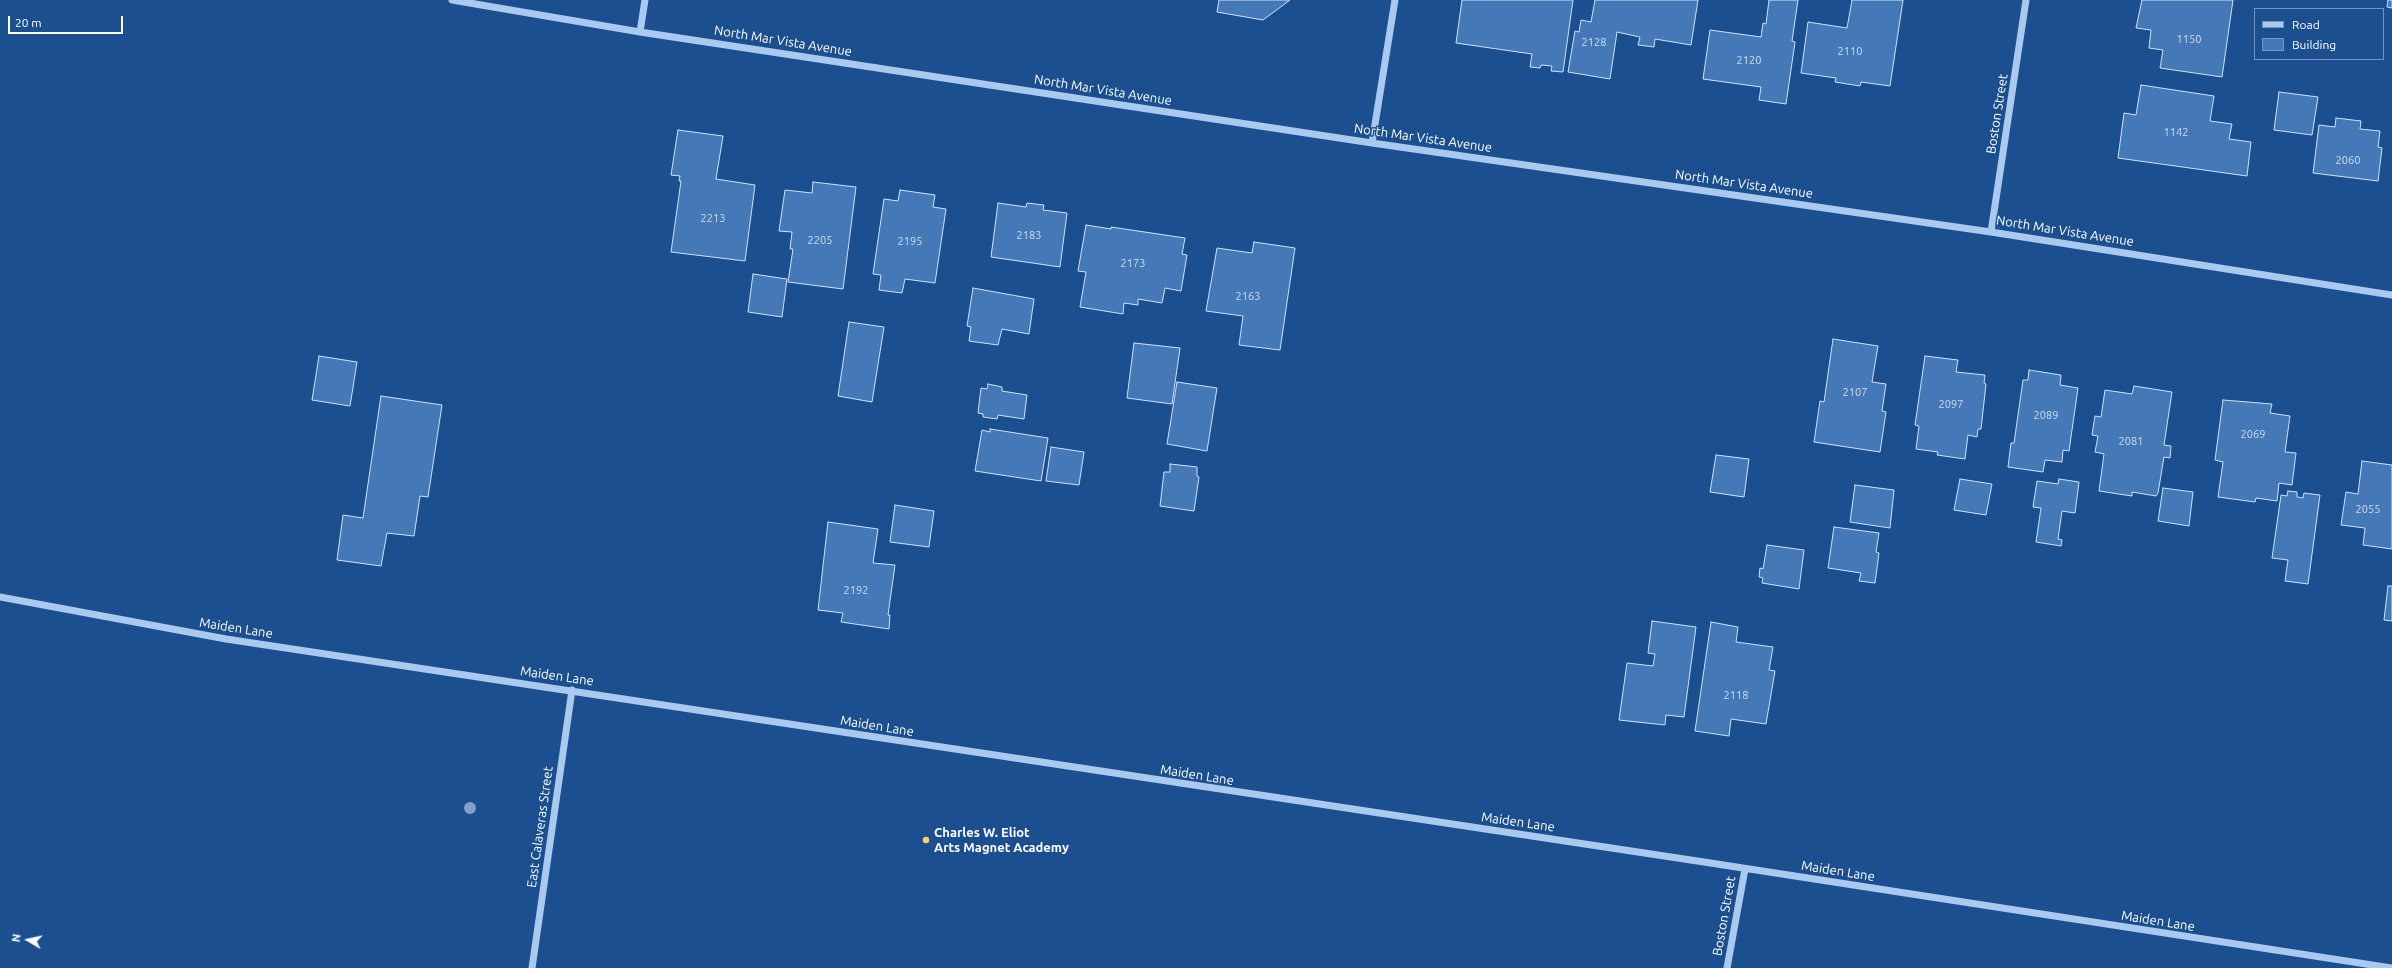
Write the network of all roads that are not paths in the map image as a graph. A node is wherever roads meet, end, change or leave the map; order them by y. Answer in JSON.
{"nodes":[{"id":1,"x":452,"y":0,"type":"edge"},
{"id":2,"x":645,"y":0,"type":"edge"},
{"id":3,"x":1395,"y":0,"type":"edge"},
{"id":4,"x":2026,"y":0,"type":"edge"},
{"id":5,"x":640,"y":32,"type":"junction"},
{"id":6,"x":1372,"y":143,"type":"junction"},
{"id":7,"x":1991,"y":232,"type":"junction"},
{"id":8,"x":2392,"y":295,"type":"edge"},
{"id":9,"x":0,"y":597,"type":"edge"},
{"id":10,"x":572,"y":690,"type":"junction"},
{"id":11,"x":1745,"y":869,"type":"junction"},
{"id":12,"x":532,"y":968,"type":"edge"},
{"id":13,"x":1727,"y":968,"type":"edge"},
{"id":14,"x":2392,"y":968,"type":"edge"}],
"edges":[{"from":1,"to":5,"type":"street","name":"North Mar Vista Avenue"},
{"from":2,"to":5,"type":"street"},
{"from":3,"to":6,"type":"street"},
{"from":4,"to":7,"type":"street","name":"Boston Street"},
{"from":5,"to":6,"type":"street","name":"North Mar Vista Avenue"},
{"from":6,"to":7,"type":"street","name":"North Mar Vista Avenue"},
{"from":7,"to":8,"type":"street","name":"North Mar Vista Avenue"},
{"from":9,"to":10,"type":"street","name":"Maiden Lane"},
{"from":10,"to":11,"type":"street","name":"Maiden Lane"},
{"from":10,"to":12,"type":"street","name":"East Calaveras Street"},
{"from":11,"to":13,"type":"street","name":"Boston Street"},
{"from":11,"to":14,"type":"street","name":"Maiden Lane"}]}
